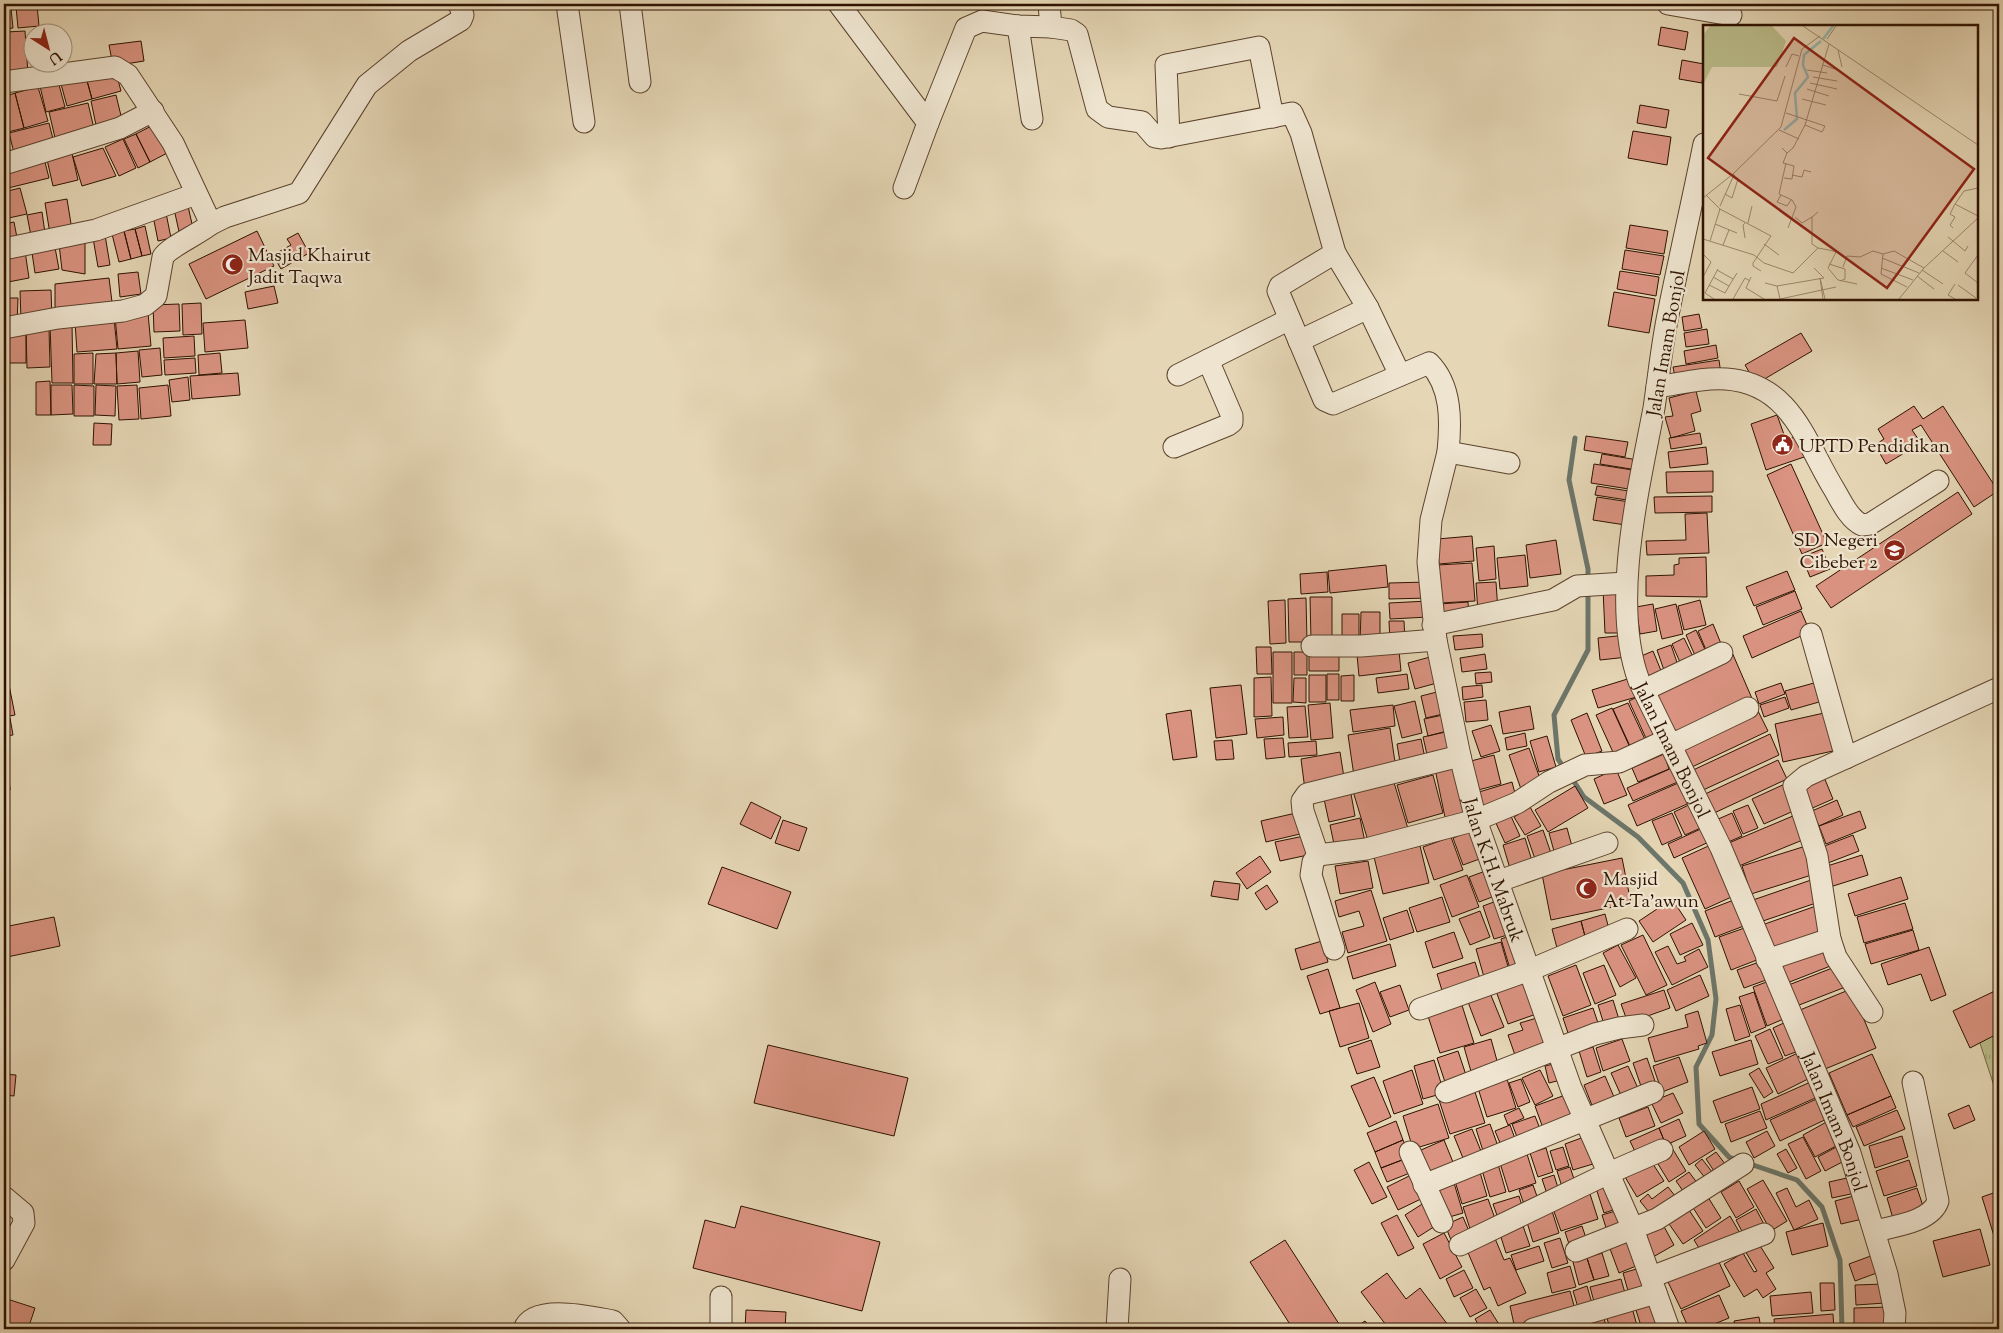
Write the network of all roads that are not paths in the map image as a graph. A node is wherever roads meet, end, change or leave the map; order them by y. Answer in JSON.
{"nodes":[{"id":1,"x":459,"y":4,"type":"edge"},
{"id":2,"x":567,"y":4,"type":"edge"},
{"id":3,"x":630,"y":4,"type":"edge"},
{"id":4,"x":839,"y":4,"type":"edge"},
{"id":5,"x":1049,"y":4,"type":"edge"},
{"id":6,"x":1668,"y":4,"type":"edge"},
{"id":7,"x":1726,"y":12,"type":"edge"},
{"id":8,"x":1018,"y":26,"type":"junction"},
{"id":9,"x":1051,"y":27,"type":"junction"},
{"id":10,"x":4,"y":82,"type":"edge"},
{"id":11,"x":640,"y":82,"type":"dead end"},
{"id":12,"x":153,"y":111,"type":"junction"},
{"id":13,"x":1274,"y":117,"type":"junction"},
{"id":14,"x":1032,"y":120,"type":"dead end"},
{"id":15,"x":584,"y":122,"type":"dead end"},
{"id":16,"x":928,"y":123,"type":"junction"},
{"id":17,"x":1169,"y":137,"type":"junction"},
{"id":18,"x":1703,"y":149,"type":"edge"},
{"id":19,"x":4,"y":164,"type":"edge"},
{"id":20,"x":904,"y":188,"type":"dead end"},
{"id":21,"x":196,"y":194,"type":"junction"},
{"id":22,"x":211,"y":224,"type":"junction"},
{"id":23,"x":4,"y":250,"type":"edge"},
{"id":24,"x":1335,"y":253,"type":"junction"},
{"id":25,"x":1368,"y":308,"type":"junction"},
{"id":26,"x":1288,"y":320,"type":"junction"},
{"id":27,"x":4,"y":328,"type":"edge"},
{"id":28,"x":1299,"y":341,"type":"junction"},
{"id":29,"x":1208,"y":360,"type":"junction"},
{"id":30,"x":1178,"y":375,"type":"dead end"},
{"id":31,"x":1400,"y":375,"type":"junction"},
{"id":32,"x":1657,"y":387,"type":"junction"},
{"id":33,"x":1174,"y":447,"type":"dead end"},
{"id":34,"x":1448,"y":452,"type":"junction"},
{"id":35,"x":1509,"y":463,"type":"dead end"},
{"id":36,"x":1938,"y":481,"type":"dead end"},
{"id":37,"x":1626,"y":583,"type":"junction"},
{"id":38,"x":1435,"y":633,"type":"junction"},
{"id":39,"x":1811,"y":634,"type":"dead end"},
{"id":40,"x":1312,"y":646,"type":"dead end"},
{"id":41,"x":1722,"y":653,"type":"dead end"},
{"id":42,"x":1999,"y":688,"type":"edge"},
{"id":43,"x":1644,"y":690,"type":"junction"},
{"id":44,"x":1748,"y":708,"type":"dead end"},
{"id":45,"x":1670,"y":742,"type":"junction"},
{"id":46,"x":1460,"y":756,"type":"junction"},
{"id":47,"x":1846,"y":758,"type":"junction"},
{"id":48,"x":1476,"y":820,"type":"junction"},
{"id":49,"x":1607,"y":843,"type":"dead end"},
{"id":50,"x":1318,"y":855,"type":"junction"},
{"id":51,"x":1499,"y":881,"type":"junction"},
{"id":52,"x":1627,"y":929,"type":"dead end"},
{"id":53,"x":1830,"y":939,"type":"junction"},
{"id":54,"x":1334,"y":949,"type":"dead end"},
{"id":55,"x":1767,"y":960,"type":"junction"},
{"id":56,"x":1530,"y":970,"type":"junction"},
{"id":57,"x":1420,"y":1009,"type":"dead end"},
{"id":58,"x":1872,"y":1012,"type":"dead end"},
{"id":59,"x":1643,"y":1025,"type":"dead end"},
{"id":60,"x":1558,"y":1050,"type":"junction"},
{"id":61,"x":1913,"y":1082,"type":"dead end"},
{"id":62,"x":1446,"y":1092,"type":"dead end"},
{"id":63,"x":1653,"y":1092,"type":"dead end"},
{"id":64,"x":1584,"y":1118,"type":"junction"},
{"id":65,"x":1662,"y":1150,"type":"dead end"},
{"id":66,"x":1410,"y":1152,"type":"dead end"},
{"id":67,"x":1743,"y":1164,"type":"dead end"},
{"id":68,"x":1609,"y":1173,"type":"junction"},
{"id":69,"x":1424,"y":1185,"type":"junction"},
{"id":70,"x":4,"y":1197,"type":"edge"},
{"id":71,"x":1442,"y":1222,"type":"dead end"},
{"id":72,"x":1632,"y":1229,"type":"junction"},
{"id":73,"x":1875,"y":1232,"type":"junction"},
{"id":74,"x":10,"y":1234,"type":"edge"},
{"id":75,"x":1764,"y":1234,"type":"dead end"},
{"id":76,"x":1460,"y":1246,"type":"dead end"},
{"id":77,"x":1576,"y":1251,"type":"dead end"},
{"id":78,"x":4,"y":1260,"type":"edge"},
{"id":79,"x":1120,"y":1279,"type":"dead end"},
{"id":80,"x":1653,"y":1285,"type":"junction"},
{"id":81,"x":721,"y":1297,"type":"dead end"},
{"id":82,"x":524,"y":1329,"type":"edge"},
{"id":83,"x":620,"y":1329,"type":"edge"},
{"id":84,"x":721,"y":1329,"type":"edge"},
{"id":85,"x":1117,"y":1329,"type":"edge"},
{"id":86,"x":1533,"y":1329,"type":"edge"},
{"id":87,"x":1669,"y":1329,"type":"edge"},
{"id":88,"x":1894,"y":1329,"type":"edge"}],
"edges":[{"from":1,"to":22,"type":"street"},
{"from":2,"to":15,"type":"street"},
{"from":3,"to":11,"type":"street"},
{"from":4,"to":16,"type":"street"},
{"from":5,"to":9,"type":"street"},
{"from":6,"to":7,"type":"street"},
{"from":8,"to":9,"type":"street"},
{"from":8,"to":14,"type":"street"},
{"from":8,"to":16,"type":"street"},
{"from":9,"to":17,"type":"street"},
{"from":10,"to":12,"type":"street"},
{"from":12,"to":19,"type":"street"},
{"from":12,"to":21,"type":"street"},
{"from":13,"to":17,"type":"street"},
{"from":13,"to":17,"type":"street"},
{"from":13,"to":24,"type":"street"},
{"from":16,"to":20,"type":"street"},
{"from":18,"to":32,"type":"street","name":"Jalan Imam Bonjol"},
{"from":21,"to":22,"type":"street"},
{"from":21,"to":23,"type":"street"},
{"from":22,"to":27,"type":"street"},
{"from":24,"to":25,"type":"street"},
{"from":24,"to":26,"type":"street"},
{"from":25,"to":28,"type":"street"},
{"from":25,"to":31,"type":"street"},
{"from":26,"to":28,"type":"street"},
{"from":26,"to":29,"type":"street"},
{"from":28,"to":31,"type":"street"},
{"from":29,"to":30,"type":"street"},
{"from":29,"to":33,"type":"street"},
{"from":31,"to":34,"type":"street","name":"Jalan K.H. Mabruk"},
{"from":32,"to":36,"type":"street"},
{"from":32,"to":37,"type":"street","name":"Jalan Imam Bonjol"},
{"from":34,"to":35,"type":"street"},
{"from":34,"to":38,"type":"street","name":"Jalan K.H. Mabruk"},
{"from":37,"to":38,"type":"street"},
{"from":37,"to":43,"type":"street","name":"Jalan Imam Bonjol"},
{"from":38,"to":40,"type":"street"},
{"from":38,"to":46,"type":"street","name":"Jalan K.H. Mabruk"},
{"from":39,"to":47,"type":"street"},
{"from":41,"to":43,"type":"street"},
{"from":42,"to":47,"type":"street"},
{"from":43,"to":45,"type":"street","name":"Jalan Imam Bonjol"},
{"from":44,"to":45,"type":"street"},
{"from":45,"to":48,"type":"street"},
{"from":45,"to":55,"type":"street","name":"Jalan Imam Bonjol"},
{"from":46,"to":48,"type":"street","name":"Jalan K.H. Mabruk"},
{"from":46,"to":50,"type":"street"},
{"from":47,"to":53,"type":"street"},
{"from":48,"to":50,"type":"street"},
{"from":48,"to":51,"type":"street","name":"Jalan K.H. Mabruk"},
{"from":49,"to":51,"type":"street"},
{"from":50,"to":54,"type":"street"},
{"from":51,"to":56,"type":"street","name":"Jalan K.H. Mabruk"},
{"from":52,"to":56,"type":"street"},
{"from":53,"to":55,"type":"street"},
{"from":53,"to":58,"type":"street"},
{"from":55,"to":73,"type":"street","name":"Jalan Imam Bonjol"},
{"from":56,"to":57,"type":"street"},
{"from":56,"to":60,"type":"street","name":"Jalan K.H. Mabruk"},
{"from":59,"to":60,"type":"street"},
{"from":60,"to":62,"type":"street"},
{"from":60,"to":64,"type":"street","name":"Jalan K.H. Mabruk"},
{"from":61,"to":73,"type":"street"},
{"from":63,"to":64,"type":"street"},
{"from":64,"to":68,"type":"street","name":"Jalan K.H. Mabruk"},
{"from":64,"to":69,"type":"street"},
{"from":65,"to":68,"type":"street"},
{"from":66,"to":69,"type":"street"},
{"from":67,"to":72,"type":"street"},
{"from":68,"to":72,"type":"street","name":"Jalan K.H. Mabruk"},
{"from":68,"to":76,"type":"street"},
{"from":69,"to":71,"type":"street"},
{"from":70,"to":74,"type":"street"},
{"from":72,"to":77,"type":"street"},
{"from":72,"to":80,"type":"street","name":"Jalan K.H. Mabruk"},
{"from":73,"to":88,"type":"street","name":"Jalan Imam Bonjol"},
{"from":74,"to":78,"type":"street"},
{"from":75,"to":80,"type":"street"},
{"from":79,"to":85,"type":"street"},
{"from":80,"to":86,"type":"street"},
{"from":80,"to":87,"type":"street","name":"Jalan K.H. Mabruk"},
{"from":81,"to":84,"type":"street"},
{"from":82,"to":83,"type":"street"}]}
